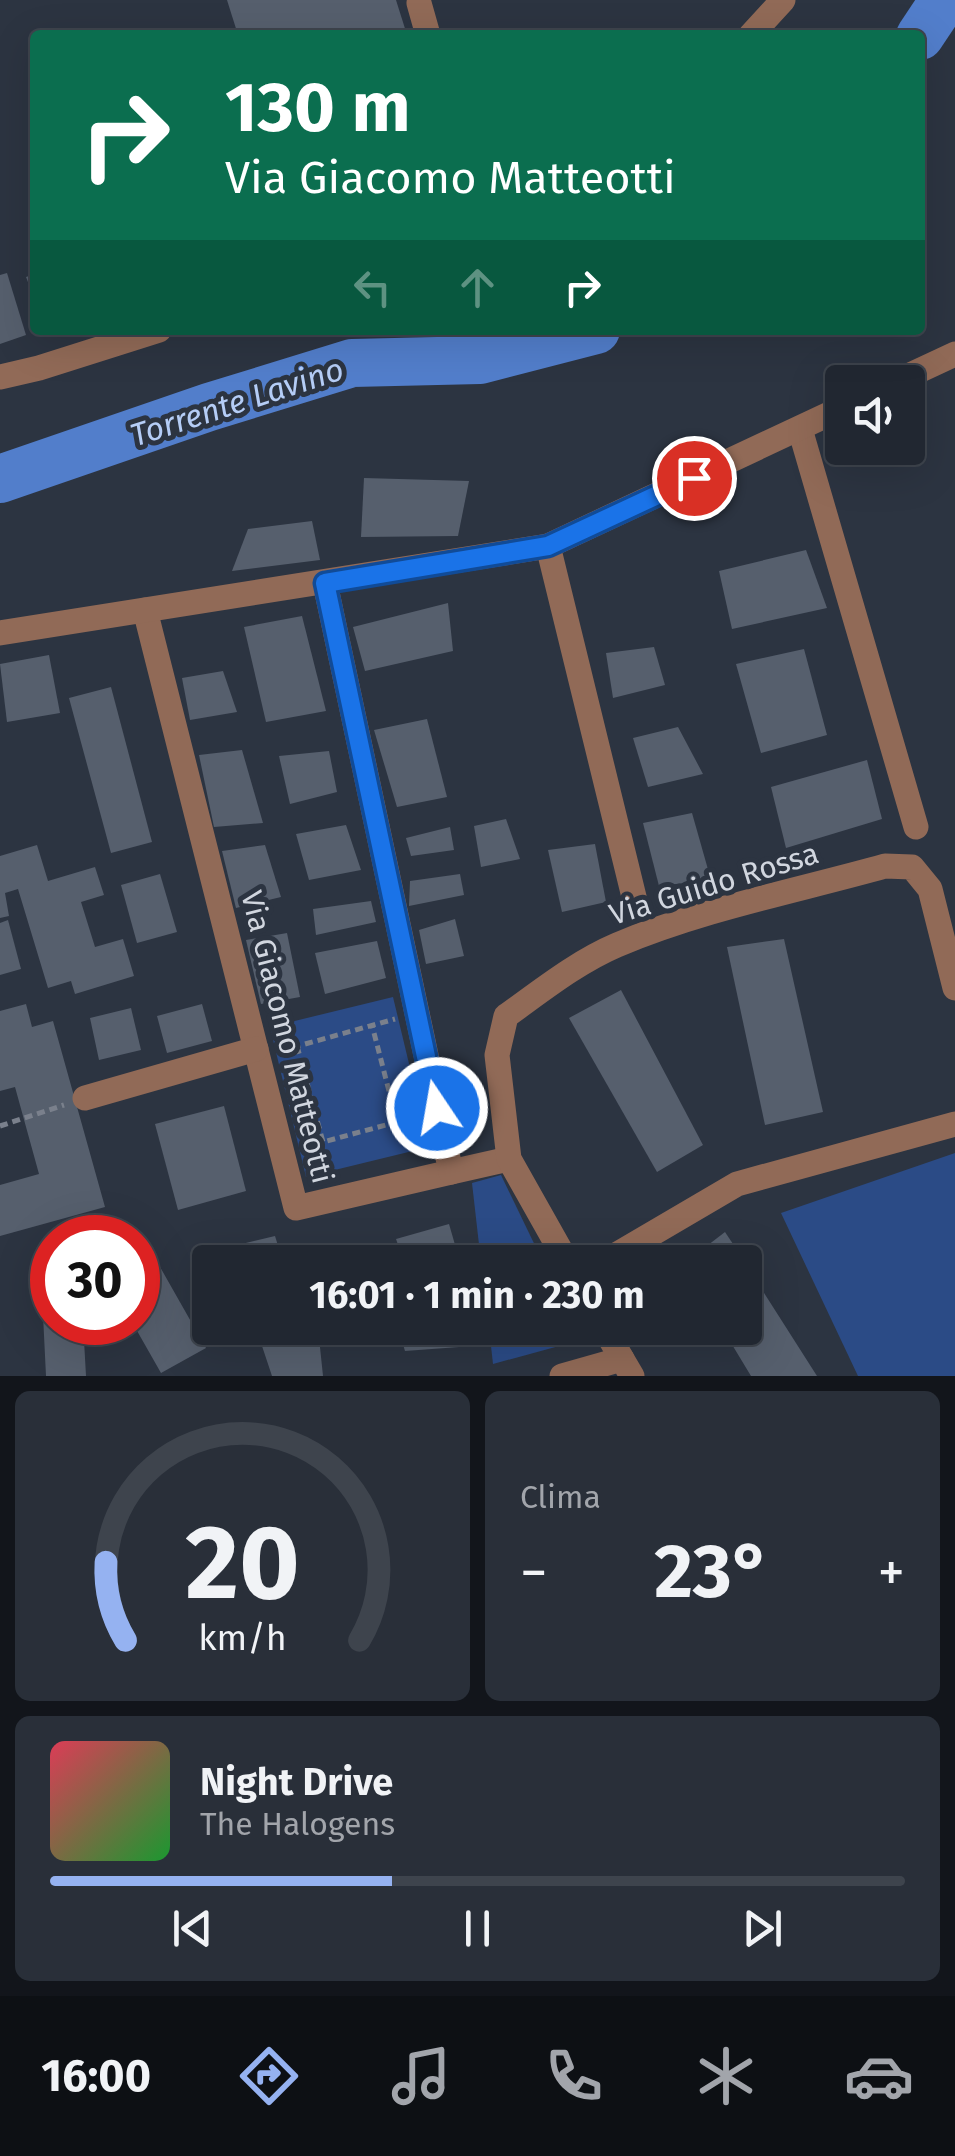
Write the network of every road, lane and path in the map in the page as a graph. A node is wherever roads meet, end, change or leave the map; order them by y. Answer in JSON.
{"nodes":[{"id":1,"x":783,"y":0,"type":"edge"},
{"id":2,"x":419,"y":3,"type":"dead end"},
{"id":3,"x":427,"y":30,"type":"edge"},
{"id":4,"x":756,"y":30,"type":"edge"},
{"id":5,"x":143,"y":335,"type":"edge"},
{"id":6,"x":955,"y":354,"type":"edge"},
{"id":7,"x":925,"y":368,"type":"edge"},
{"id":8,"x":0,"y":377,"type":"edge"},
{"id":9,"x":825,"y":416,"type":"edge"},
{"id":10,"x":800,"y":429,"type":"junction"},
{"id":11,"x":548,"y":546,"type":"junction"},
{"id":12,"x":325,"y":583,"type":"junction"},
{"id":13,"x":145,"y":610,"type":"junction"},
{"id":14,"x":0,"y":633,"type":"edge"},
{"id":15,"x":916,"y":827,"type":"dead end"},
{"id":16,"x":636,"y":905,"type":"dead end"},
{"id":17,"x":955,"y":988,"type":"edge"},
{"id":18,"x":416,"y":1012,"type":"junction"},
{"id":19,"x":372,"y":1025,"type":"junction"},
{"id":20,"x":297,"y":1046,"type":"junction"},
{"id":21,"x":257,"y":1053,"type":"junction"},
{"id":22,"x":85,"y":1098,"type":"joint"},
{"id":23,"x":955,"y":1124,"type":"edge"},
{"id":24,"x":0,"y":1126,"type":"edge"},
{"id":25,"x":509,"y":1159,"type":"junction"},
{"id":26,"x":450,"y":1172,"type":"junction"},
{"id":27,"x":557,"y":1245,"type":"edge"},
{"id":28,"x":633,"y":1245,"type":"edge"},
{"id":29,"x":614,"y":1345,"type":"edge"},
{"id":30,"x":627,"y":1368,"type":"edge"},
{"id":31,"x":562,"y":1376,"type":"edge"}],
"edges":[{"from":1,"to":4,"type":"street"},
{"from":2,"to":3,"type":"street"},
{"from":5,"to":8,"type":"street"},
{"from":6,"to":7,"type":"street"},
{"from":9,"to":10,"type":"street"},
{"from":10,"to":11,"type":"street"},
{"from":10,"to":15,"type":"street"},
{"from":11,"to":12,"type":"street"},
{"from":11,"to":16,"type":"street"},
{"from":12,"to":13,"type":"street"},
{"from":12,"to":18,"type":"street"},
{"from":13,"to":14,"type":"street"},
{"from":13,"to":21,"type":"street","name":"Via Giacomo Matteotti"},
{"from":17,"to":25,"type":"street","name":"Via Guido Rossa"},
{"from":18,"to":19,"type":"path"},
{"from":18,"to":26,"type":"street"},
{"from":19,"to":20,"type":"path"},
{"from":19,"to":20,"type":"path"},
{"from":20,"to":21,"type":"path"},
{"from":21,"to":22,"type":"street"},
{"from":21,"to":26,"type":"street","name":"Via Giacomo Matteotti"},
{"from":22,"to":24,"type":"path"},
{"from":23,"to":28,"type":"street"},
{"from":25,"to":26,"type":"street"},
{"from":25,"to":27,"type":"street","name":"Via Guido Rossa"},
{"from":29,"to":30,"type":"street"},
{"from":30,"to":31,"type":"street"}]}
